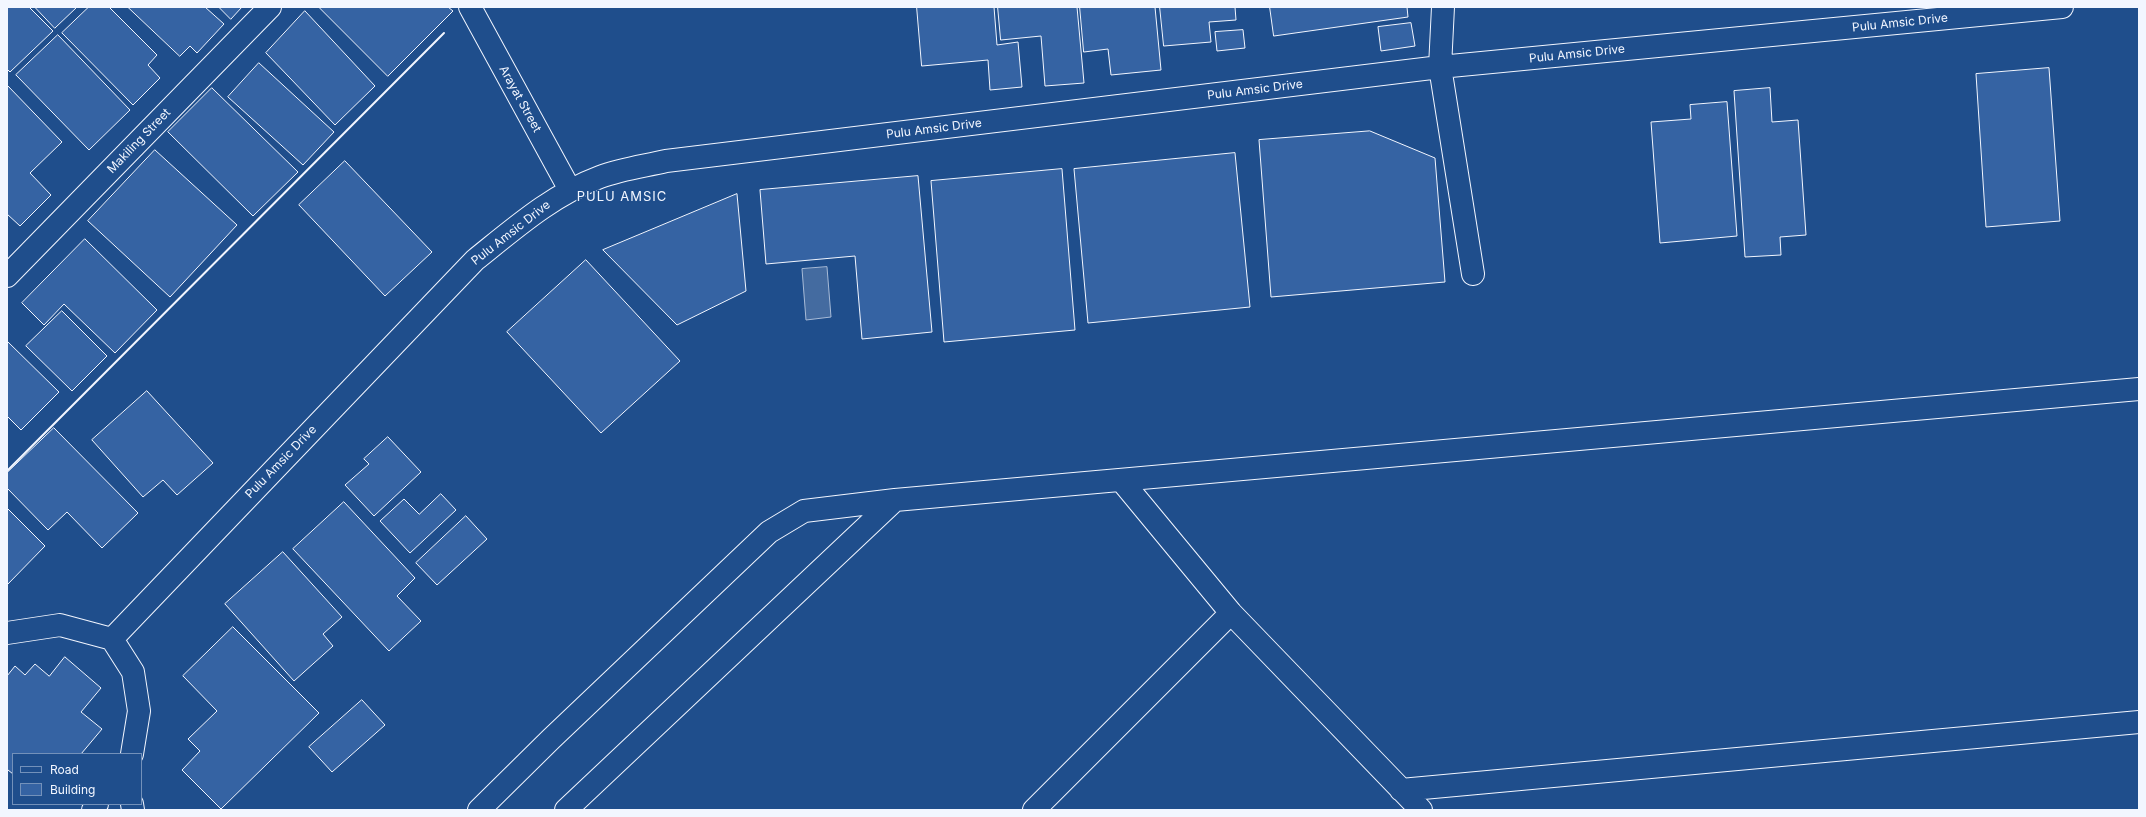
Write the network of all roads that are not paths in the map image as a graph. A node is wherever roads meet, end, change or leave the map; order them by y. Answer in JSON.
{"nodes":[{"id":1,"x":270,"y":7,"type":"edge"},
{"id":2,"x":470,"y":7,"type":"edge"},
{"id":3,"x":1443,"y":7,"type":"edge"},
{"id":4,"x":2062,"y":7,"type":"edge"},
{"id":5,"x":1440,"y":67,"type":"junction"},
{"id":6,"x":570,"y":190,"type":"junction"},
{"id":7,"x":1473,"y":274,"type":"dead end"},
{"id":8,"x":7,"y":276,"type":"edge"},
{"id":9,"x":2139,"y":389,"type":"edge"},
{"id":10,"x":1121,"y":480,"type":"junction"},
{"id":11,"x":895,"y":500,"type":"junction"},
{"id":12,"x":1231,"y":613,"type":"junction"},
{"id":13,"x":7,"y":633,"type":"edge"},
{"id":14,"x":112,"y":639,"type":"junction"},
{"id":15,"x":2139,"y":722,"type":"edge"},
{"id":16,"x":132,"y":753,"type":"edge"},
{"id":17,"x":1400,"y":790,"type":"junction"},
{"id":18,"x":480,"y":810,"type":"edge"},
{"id":19,"x":566,"y":810,"type":"edge"},
{"id":20,"x":1034,"y":810,"type":"edge"},
{"id":21,"x":1421,"y":810,"type":"edge"}],
"edges":[{"from":1,"to":8,"type":"street","name":"Makiling Street"},
{"from":2,"to":6,"type":"street","name":"Arayat Street"},
{"from":3,"to":5,"type":"street"},
{"from":4,"to":5,"type":"street","name":"Pulu Amsic Drive"},
{"from":5,"to":6,"type":"street","name":"Pulu Amsic Drive"},
{"from":5,"to":7,"type":"street"},
{"from":6,"to":14,"type":"street","name":"Pulu Amsic Drive"},
{"from":9,"to":10,"type":"street"},
{"from":10,"to":11,"type":"street"},
{"from":10,"to":12,"type":"street"},
{"from":11,"to":18,"type":"street"},
{"from":11,"to":19,"type":"street"},
{"from":12,"to":17,"type":"street"},
{"from":12,"to":20,"type":"street"},
{"from":13,"to":14,"type":"street"},
{"from":14,"to":16,"type":"street"},
{"from":15,"to":17,"type":"street"},
{"from":17,"to":21,"type":"street"}]}
